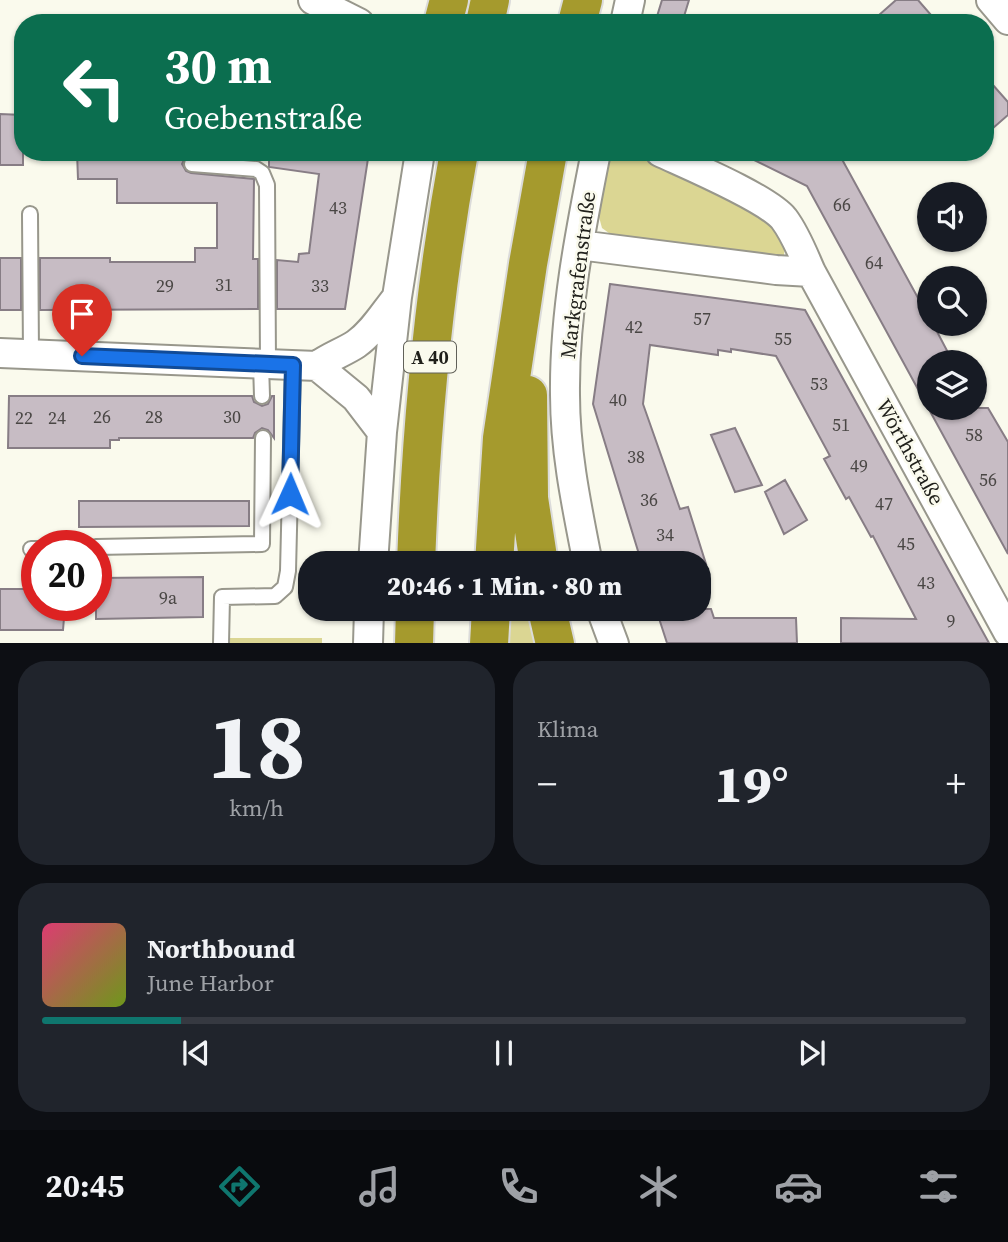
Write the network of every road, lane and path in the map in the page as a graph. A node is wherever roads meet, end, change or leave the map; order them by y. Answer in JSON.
{"nodes":[{"id":1,"x":313,"y":0,"type":"edge"},
{"id":2,"x":991,"y":0,"type":"edge"},
{"id":3,"x":341,"y":14,"type":"edge"},
{"id":4,"x":1008,"y":20,"type":"edge"},
{"id":5,"x":419,"y":161,"type":"edge"},
{"id":6,"x":457,"y":161,"type":"edge"},
{"id":7,"x":546,"y":161,"type":"edge"},
{"id":8,"x":594,"y":161,"type":"edge"},
{"id":9,"x":679,"y":161,"type":"edge"},
{"id":10,"x":192,"y":164,"type":"dead end"},
{"id":11,"x":30,"y":214,"type":"dead end"},
{"id":12,"x":579,"y":245,"type":"junction"},
{"id":13,"x":528,"y":264,"type":"junction"},
{"id":14,"x":811,"y":272,"type":"junction"},
{"id":15,"x":397,"y":297,"type":"junction"},
{"id":16,"x":0,"y":353,"type":"edge"},
{"id":17,"x":31,"y":354,"type":"junction"},
{"id":18,"x":285,"y":365,"type":"junction"},
{"id":19,"x":262,"y":396,"type":"dead end"},
{"id":20,"x":382,"y":432,"type":"junction"},
{"id":21,"x":262,"y":438,"type":"dead end"},
{"id":22,"x":112,"y":547,"type":"edge"},
{"id":23,"x":374,"y":551,"type":"edge"},
{"id":24,"x":416,"y":551,"type":"edge"},
{"id":25,"x":495,"y":551,"type":"edge"},
{"id":26,"x":537,"y":551,"type":"edge"},
{"id":27,"x":585,"y":551,"type":"edge"},
{"id":28,"x":369,"y":621,"type":"edge"},
{"id":29,"x":415,"y":621,"type":"edge"},
{"id":30,"x":490,"y":621,"type":"edge"},
{"id":31,"x":550,"y":621,"type":"edge"},
{"id":32,"x":606,"y":621,"type":"edge"},
{"id":33,"x":1008,"y":632,"type":"edge"},
{"id":34,"x":221,"y":643,"type":"edge"},
{"id":35,"x":368,"y":643,"type":"edge"},
{"id":36,"x":414,"y":643,"type":"edge"},
{"id":37,"x":489,"y":643,"type":"edge"},
{"id":38,"x":555,"y":643,"type":"edge"},
{"id":39,"x":614,"y":643,"type":"edge"}],
"edges":[{"from":1,"to":3,"type":"street"},
{"from":2,"to":4,"type":"street"},
{"from":5,"to":15,"type":"street"},
{"from":6,"to":24,"type":"highway","number":"A 40"},
{"from":7,"to":13,"type":"highway"},
{"from":8,"to":12,"type":"street","name":"Markgrafenstraße"},
{"from":9,"to":14,"type":"street","name":"Wörthstraße"},
{"from":10,"to":18,"type":"lane"},
{"from":11,"to":17,"type":"lane"},
{"from":12,"to":14,"type":"street"},
{"from":12,"to":27,"type":"street","name":"Markgrafenstraße"},
{"from":13,"to":25,"type":"highway"},
{"from":13,"to":26,"type":"highway"},
{"from":14,"to":33,"type":"street","name":"Wörthstraße"},
{"from":15,"to":18,"type":"street"},
{"from":15,"to":20,"type":"street"},
{"from":16,"to":17,"type":"street"},
{"from":17,"to":18,"type":"street"},
{"from":18,"to":19,"type":"lane"},
{"from":18,"to":20,"type":"street"},
{"from":18,"to":34,"type":"lane"},
{"from":20,"to":23,"type":"street"},
{"from":21,"to":22,"type":"lane"},
{"from":28,"to":35,"type":"street"},
{"from":29,"to":36,"type":"highway"},
{"from":30,"to":37,"type":"highway"},
{"from":31,"to":38,"type":"highway"},
{"from":32,"to":39,"type":"street"}]}
